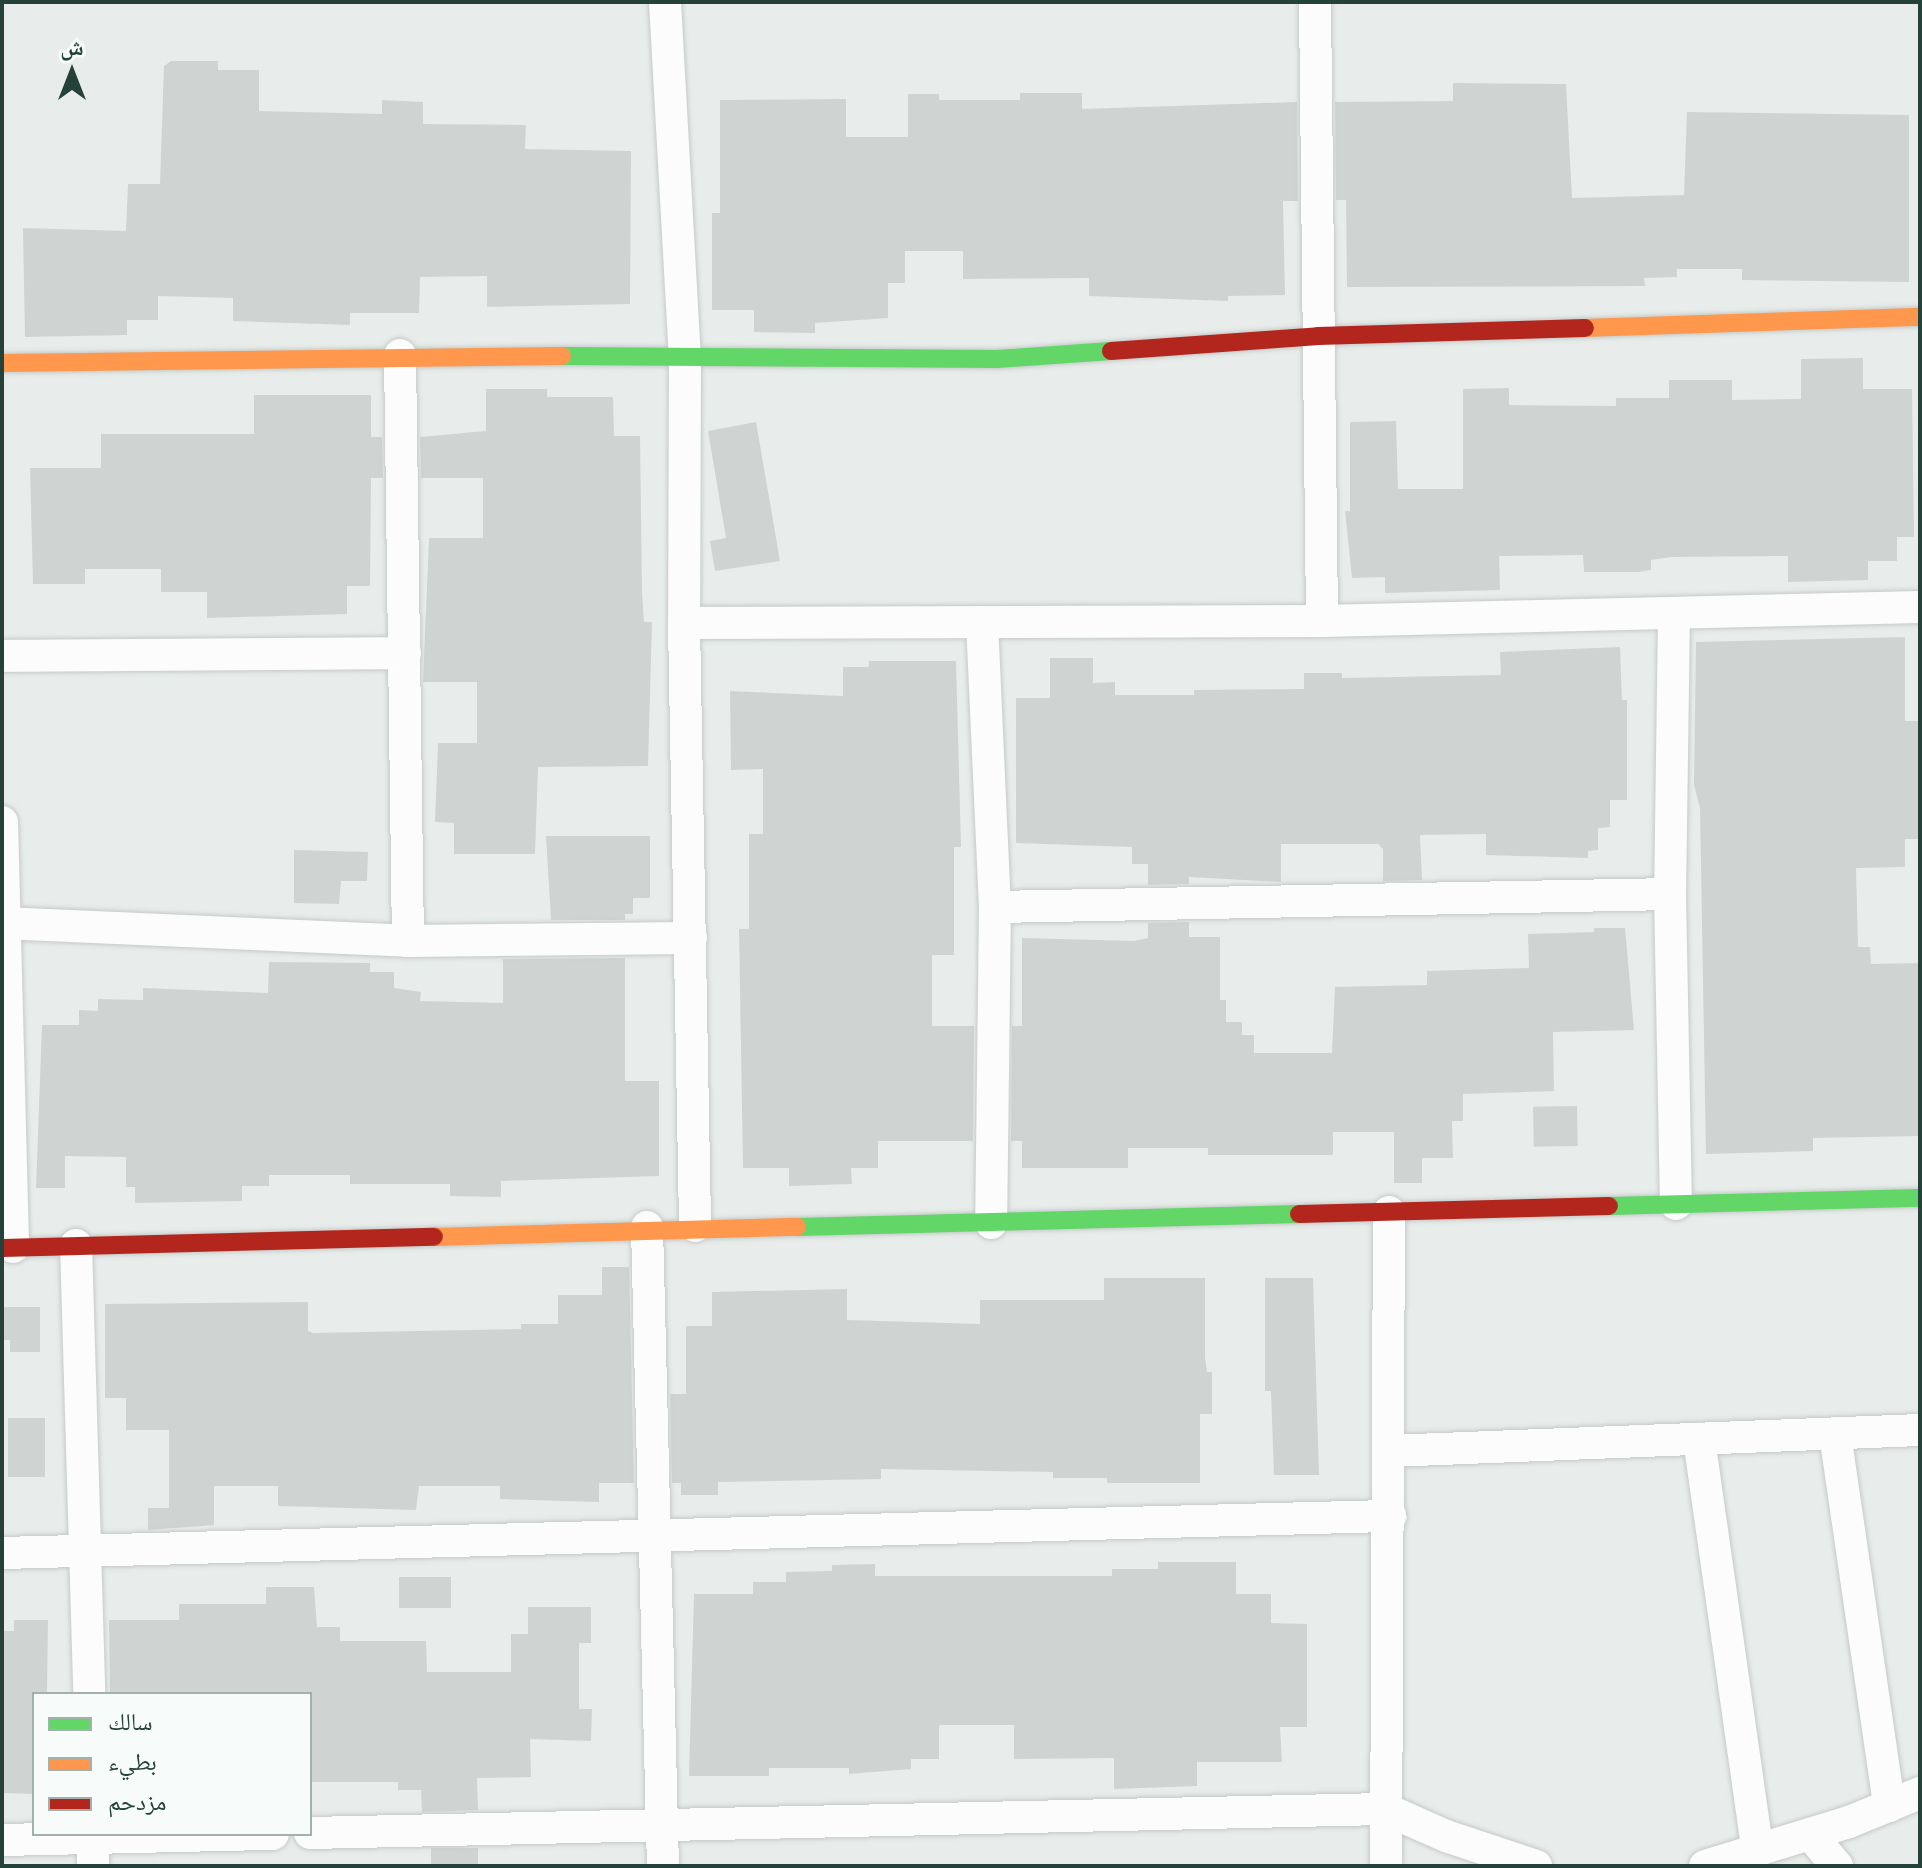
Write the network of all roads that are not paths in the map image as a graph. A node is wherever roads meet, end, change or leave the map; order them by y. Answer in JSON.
{"nodes":[{"id":1,"x":665,"y":2,"type":"edge"},
{"id":2,"x":1315,"y":2,"type":"edge"},
{"id":3,"x":1920,"y":317,"type":"edge"},
{"id":4,"x":1318,"y":336,"type":"junction"},
{"id":5,"x":400,"y":355,"type":"junction"},
{"id":6,"x":685,"y":358,"type":"junction"},
{"id":7,"x":2,"y":363,"type":"edge"},
{"id":8,"x":1920,"y":607,"type":"edge"},
{"id":9,"x":1674,"y":613,"type":"junction"},
{"id":10,"x":1322,"y":621,"type":"junction"},
{"id":11,"x":982,"y":622,"type":"junction"},
{"id":12,"x":684,"y":623,"type":"junction"},
{"id":13,"x":405,"y":653,"type":"junction"},
{"id":14,"x":2,"y":656,"type":"edge"},
{"id":15,"x":2,"y":822,"type":"edge"},
{"id":16,"x":1670,"y":894,"type":"junction"},
{"id":17,"x":995,"y":907,"type":"junction"},
{"id":18,"x":3,"y":923,"type":"edge"},
{"id":19,"x":691,"y":938,"type":"junction"},
{"id":20,"x":408,"y":941,"type":"junction"},
{"id":21,"x":1920,"y":1198,"type":"edge"},
{"id":22,"x":1676,"y":1204,"type":"junction"},
{"id":23,"x":1389,"y":1212,"type":"junction"},
{"id":24,"x":991,"y":1223,"type":"junction"},
{"id":25,"x":695,"y":1226,"type":"junction"},
{"id":26,"x":647,"y":1227,"type":"junction"},
{"id":27,"x":76,"y":1245,"type":"junction"},
{"id":28,"x":8,"y":1247,"type":"edge"},
{"id":29,"x":1920,"y":1430,"type":"edge"},
{"id":30,"x":1835,"y":1434,"type":"junction"},
{"id":31,"x":1699,"y":1439,"type":"junction"},
{"id":32,"x":1390,"y":1451,"type":"junction"},
{"id":33,"x":1391,"y":1516,"type":"junction"},
{"id":34,"x":654,"y":1535,"type":"junction"},
{"id":35,"x":86,"y":1551,"type":"junction"},
{"id":36,"x":2,"y":1553,"type":"edge"},
{"id":37,"x":89,"y":1692,"type":"edge"},
{"id":38,"x":1920,"y":1793,"type":"edge"},
{"id":39,"x":1889,"y":1806,"type":"junction"},
{"id":40,"x":1385,"y":1809,"type":"junction"},
{"id":41,"x":662,"y":1825,"type":"junction"},
{"id":42,"x":312,"y":1833,"type":"edge"},
{"id":43,"x":1810,"y":1834,"type":"junction"},
{"id":44,"x":243,"y":1836,"type":"edge"},
{"id":45,"x":2,"y":1840,"type":"edge"},
{"id":46,"x":93,"y":1846,"type":"edge"},
{"id":47,"x":1758,"y":1852,"type":"junction"},
{"id":48,"x":663,"y":1866,"type":"edge"},
{"id":49,"x":1386,"y":1866,"type":"edge"},
{"id":50,"x":1536,"y":1866,"type":"edge"},
{"id":51,"x":1705,"y":1866,"type":"edge"},
{"id":52,"x":1837,"y":1866,"type":"edge"}],
"edges":[{"from":1,"to":6,"type":"street"},
{"from":2,"to":4,"type":"street"},
{"from":3,"to":4,"type":"street"},
{"from":4,"to":6,"type":"street"},
{"from":4,"to":10,"type":"street"},
{"from":5,"to":6,"type":"street"},
{"from":5,"to":7,"type":"street"},
{"from":5,"to":13,"type":"street"},
{"from":6,"to":12,"type":"street"},
{"from":8,"to":9,"type":"street"},
{"from":9,"to":10,"type":"street"},
{"from":9,"to":16,"type":"street"},
{"from":10,"to":11,"type":"street"},
{"from":11,"to":12,"type":"street"},
{"from":11,"to":17,"type":"street"},
{"from":12,"to":19,"type":"street"},
{"from":13,"to":14,"type":"street"},
{"from":13,"to":20,"type":"street"},
{"from":15,"to":18,"type":"street"},
{"from":16,"to":17,"type":"street"},
{"from":16,"to":22,"type":"street"},
{"from":17,"to":24,"type":"street"},
{"from":18,"to":20,"type":"street"},
{"from":18,"to":28,"type":"street"},
{"from":19,"to":20,"type":"street"},
{"from":19,"to":25,"type":"street"},
{"from":21,"to":22,"type":"street"},
{"from":22,"to":23,"type":"street"},
{"from":23,"to":24,"type":"street"},
{"from":23,"to":32,"type":"street"},
{"from":24,"to":25,"type":"street"},
{"from":25,"to":26,"type":"street"},
{"from":26,"to":27,"type":"street"},
{"from":26,"to":34,"type":"street"},
{"from":27,"to":28,"type":"street"},
{"from":27,"to":35,"type":"street"},
{"from":29,"to":30,"type":"street"},
{"from":30,"to":31,"type":"street"},
{"from":30,"to":39,"type":"street"},
{"from":31,"to":32,"type":"street"},
{"from":31,"to":47,"type":"street"},
{"from":32,"to":33,"type":"street"},
{"from":33,"to":34,"type":"street"},
{"from":33,"to":40,"type":"street"},
{"from":34,"to":35,"type":"street"},
{"from":34,"to":41,"type":"street"},
{"from":35,"to":36,"type":"street"},
{"from":35,"to":37,"type":"street"},
{"from":38,"to":39,"type":"street"},
{"from":39,"to":43,"type":"street"},
{"from":40,"to":41,"type":"street"},
{"from":40,"to":49,"type":"street"},
{"from":40,"to":50,"type":"street"},
{"from":41,"to":42,"type":"street"},
{"from":41,"to":48,"type":"street"},
{"from":43,"to":47,"type":"street"},
{"from":43,"to":52,"type":"street"},
{"from":44,"to":46,"type":"street"},
{"from":45,"to":46,"type":"street"},
{"from":47,"to":51,"type":"street"}]}
